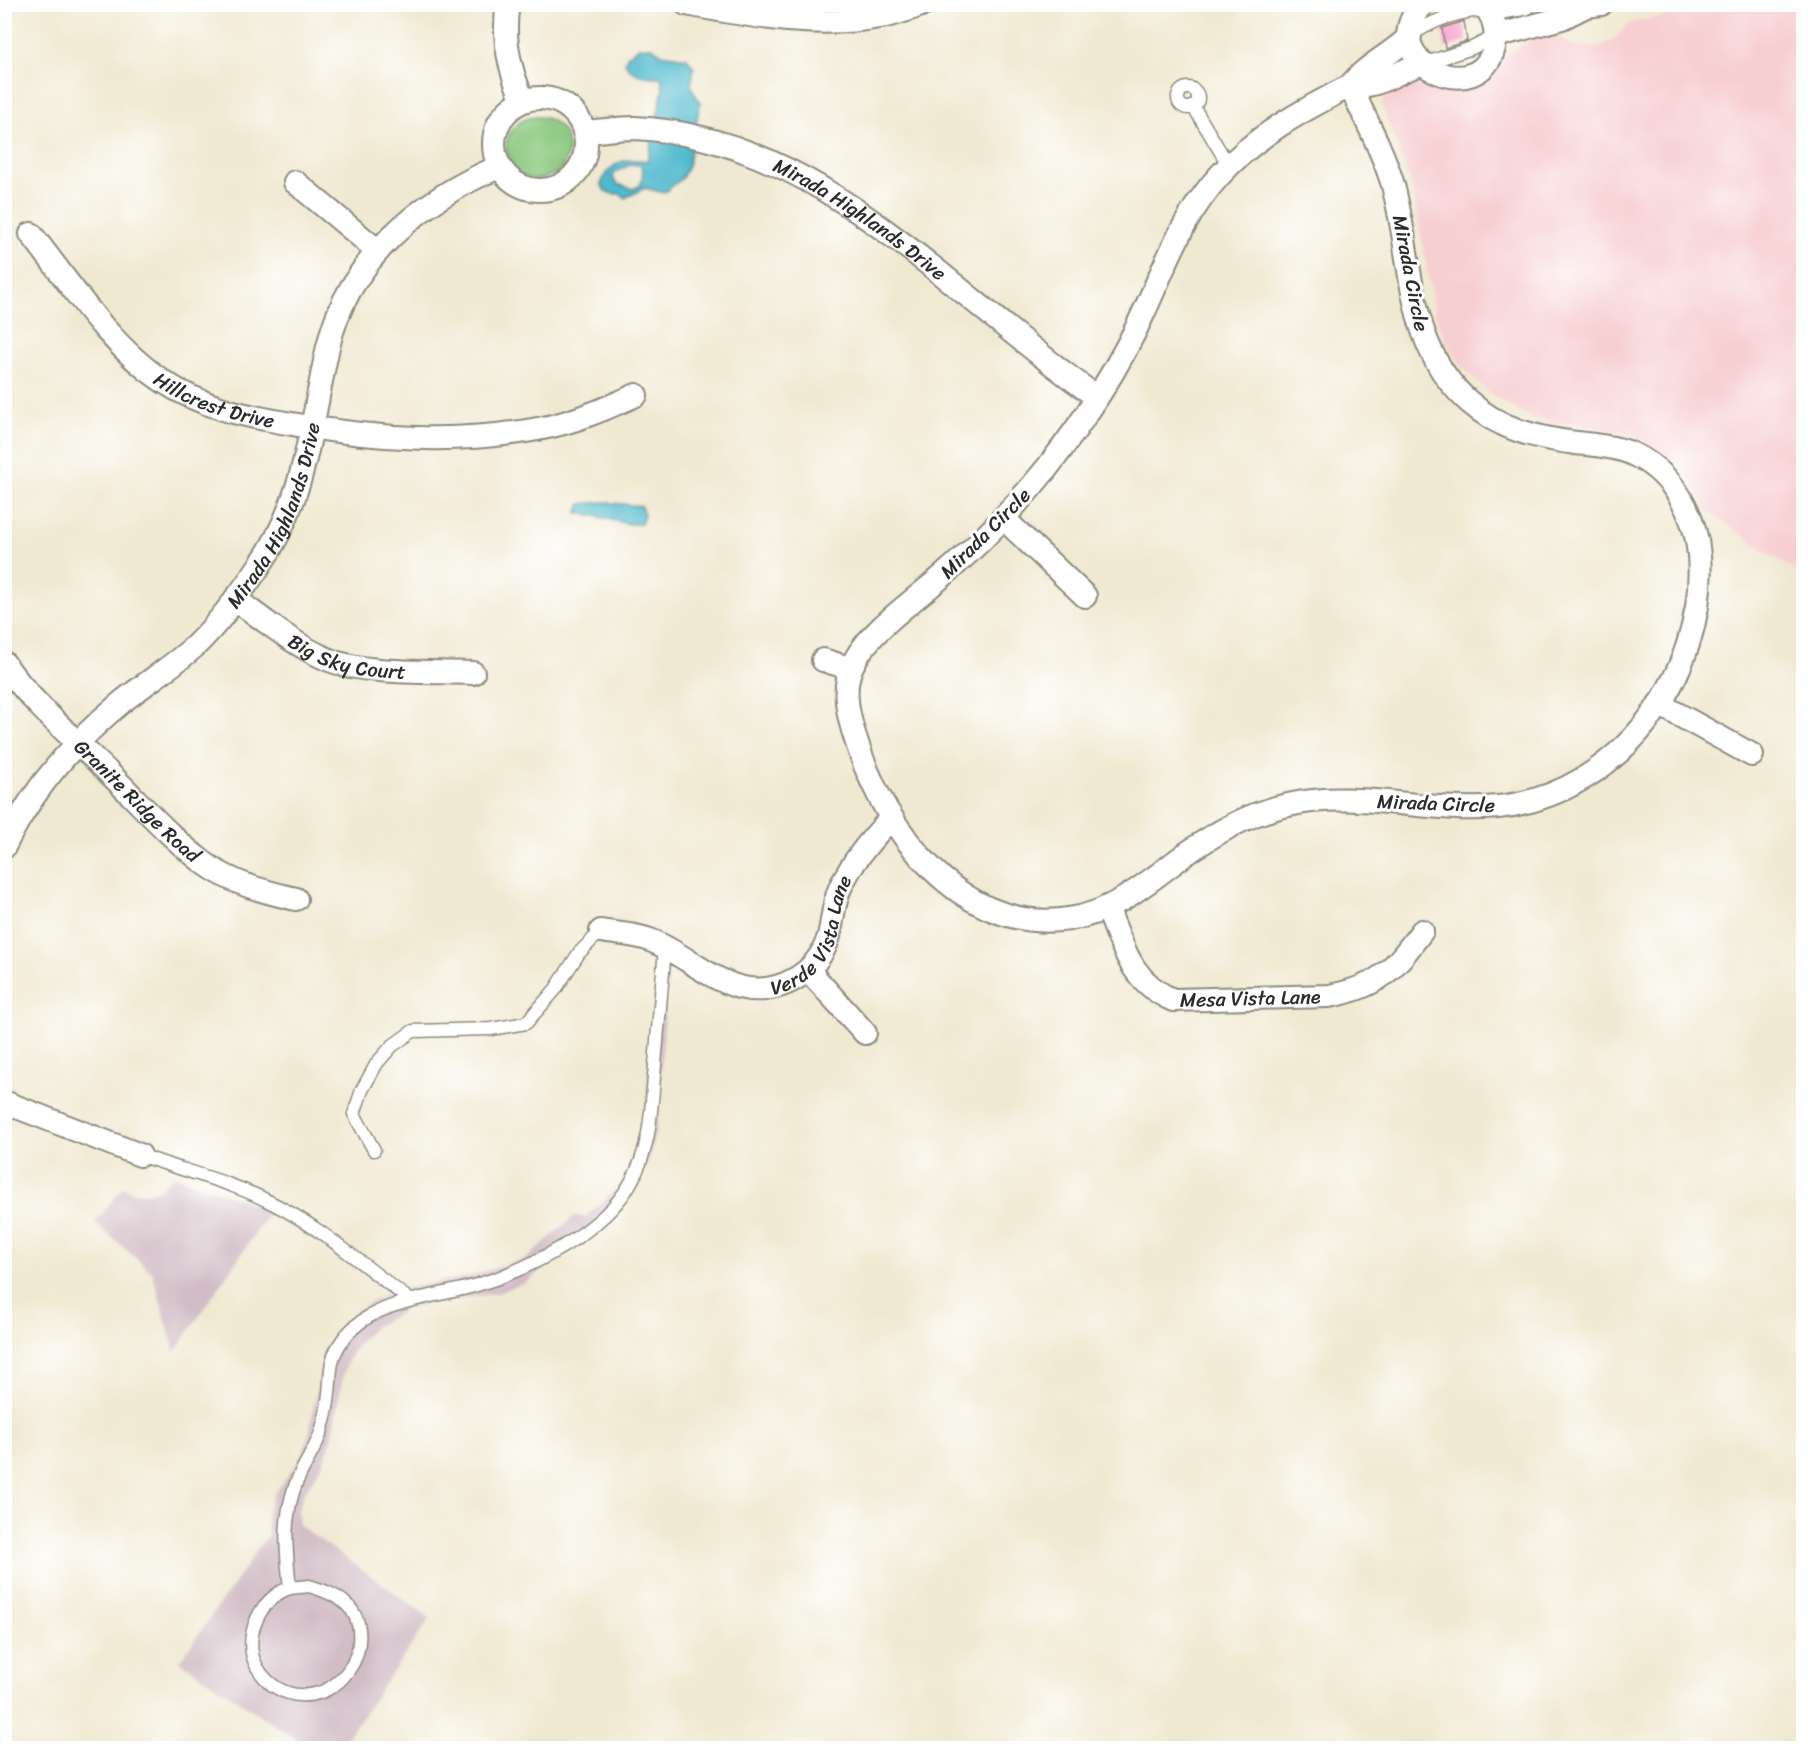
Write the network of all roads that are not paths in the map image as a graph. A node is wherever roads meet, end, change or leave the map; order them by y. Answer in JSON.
{"nodes":[{"id":1,"x":508,"y":4,"type":"edge"},
{"id":2,"x":686,"y":4,"type":"edge"},
{"id":3,"x":924,"y":4,"type":"edge"},
{"id":4,"x":1423,"y":4,"type":"edge"},
{"id":5,"x":1524,"y":4,"type":"edge"},
{"id":6,"x":1589,"y":5,"type":"edge"},
{"id":7,"x":1485,"y":7,"type":"edge"},
{"id":8,"x":1410,"y":36,"type":"junction"},
{"id":9,"x":1496,"y":36,"type":"junction"},
{"id":10,"x":1422,"y":64,"type":"junction"},
{"id":11,"x":1350,"y":86,"type":"junction"},
{"id":12,"x":523,"y":100,"type":"junction"},
{"id":13,"x":1193,"y":106,"type":"dead end"},
{"id":14,"x":585,"y":132,"type":"junction"},
{"id":15,"x":1229,"y":166,"type":"junction"},
{"id":16,"x":499,"y":168,"type":"junction"},
{"id":17,"x":295,"y":182,"type":"dead end"},
{"id":18,"x":31,"y":234,"type":"dead end"},
{"id":19,"x":378,"y":251,"type":"junction"},
{"id":20,"x":636,"y":395,"type":"dead end"},
{"id":21,"x":1097,"y":397,"type":"junction"},
{"id":22,"x":312,"y":428,"type":"junction"},
{"id":23,"x":1003,"y":518,"type":"junction"},
{"id":24,"x":1085,"y":596,"type":"dead end"},
{"id":25,"x":235,"y":599,"type":"junction"},
{"id":26,"x":824,"y":660,"type":"dead end"},
{"id":27,"x":4,"y":663,"type":"edge"},
{"id":28,"x":849,"y":668,"type":"junction"},
{"id":29,"x":473,"y":674,"type":"dead end"},
{"id":30,"x":1659,"y":704,"type":"junction"},
{"id":31,"x":78,"y":742,"type":"junction"},
{"id":32,"x":1752,"y":755,"type":"dead end"},
{"id":33,"x":891,"y":818,"type":"junction"},
{"id":34,"x":4,"y":847,"type":"edge"},
{"id":35,"x":296,"y":899,"type":"dead end"},
{"id":36,"x":1107,"y":907,"type":"junction"},
{"id":37,"x":1422,"y":931,"type":"dead end"},
{"id":38,"x":601,"y":932,"type":"joint"},
{"id":39,"x":665,"y":947,"type":"junction"},
{"id":40,"x":809,"y":971,"type":"junction"},
{"id":41,"x":866,"y":1033,"type":"dead end"},
{"id":42,"x":4,"y":1102,"type":"edge"},
{"id":43,"x":374,"y":1150,"type":"dead end"},
{"id":44,"x":140,"y":1155,"type":"joint"},
{"id":45,"x":410,"y":1300,"type":"junction"},
{"id":46,"x":290,"y":1588,"type":"junction"}],
"edges":[{"from":1,"to":12,"type":"street"},
{"from":2,"to":3,"type":"street"},
{"from":4,"to":8,"type":"street"},
{"from":5,"to":7,"type":"street"},
{"from":6,"to":9,"type":"street"},
{"from":7,"to":8,"type":"lane"},
{"from":7,"to":9,"type":"street"},
{"from":8,"to":10,"type":"street"},
{"from":8,"to":11,"type":"street","name":"Mirada Circle"},
{"from":9,"to":10,"type":"street"},
{"from":10,"to":11,"type":"street","name":"Mirada Circle"},
{"from":11,"to":15,"type":"street","name":"Mirada Circle"},
{"from":11,"to":30,"type":"street","name":"Mirada Circle"},
{"from":12,"to":14,"type":"street"},
{"from":12,"to":16,"type":"street"},
{"from":13,"to":15,"type":"lane"},
{"from":14,"to":16,"type":"street"},
{"from":14,"to":21,"type":"street","name":"Mirada Highlands Drive"},
{"from":15,"to":21,"type":"street","name":"Mirada Circle"},
{"from":16,"to":19,"type":"street","name":"Mirada Highlands Drive"},
{"from":17,"to":19,"type":"street"},
{"from":18,"to":22,"type":"street","name":"Hillcrest Drive"},
{"from":19,"to":22,"type":"street","name":"Mirada Highlands Drive"},
{"from":20,"to":22,"type":"street","name":"Hillcrest Drive"},
{"from":21,"to":23,"type":"street","name":"Mirada Circle"},
{"from":22,"to":25,"type":"street","name":"Mirada Highlands Drive"},
{"from":23,"to":24,"type":"street"},
{"from":23,"to":28,"type":"street","name":"Mirada Circle"},
{"from":25,"to":29,"type":"street","name":"Big Sky Court"},
{"from":25,"to":31,"type":"street","name":"Mirada Highlands Drive"},
{"from":26,"to":28,"type":"street"},
{"from":27,"to":31,"type":"street","name":"Granite Ridge Road"},
{"from":28,"to":33,"type":"street","name":"Mirada Circle"},
{"from":30,"to":32,"type":"street"},
{"from":30,"to":36,"type":"street","name":"Mirada Circle"},
{"from":31,"to":34,"type":"street","name":"Mirada Highlands Drive"},
{"from":31,"to":35,"type":"street","name":"Granite Ridge Road"},
{"from":33,"to":36,"type":"street","name":"Mirada Circle"},
{"from":33,"to":40,"type":"street","name":"Verde Vista Lane"},
{"from":36,"to":37,"type":"street","name":"Mesa Vista Lane"},
{"from":38,"to":39,"type":"street","name":"Verde Vista Lane"},
{"from":38,"to":43,"type":"lane"},
{"from":39,"to":40,"type":"street","name":"Verde Vista Lane"},
{"from":39,"to":45,"type":"lane"},
{"from":40,"to":41,"type":"street"},
{"from":42,"to":44,"type":"street"},
{"from":44,"to":45,"type":"lane"},
{"from":45,"to":46,"type":"lane"},
{"from":46,"to":46,"type":"lane"}]}
